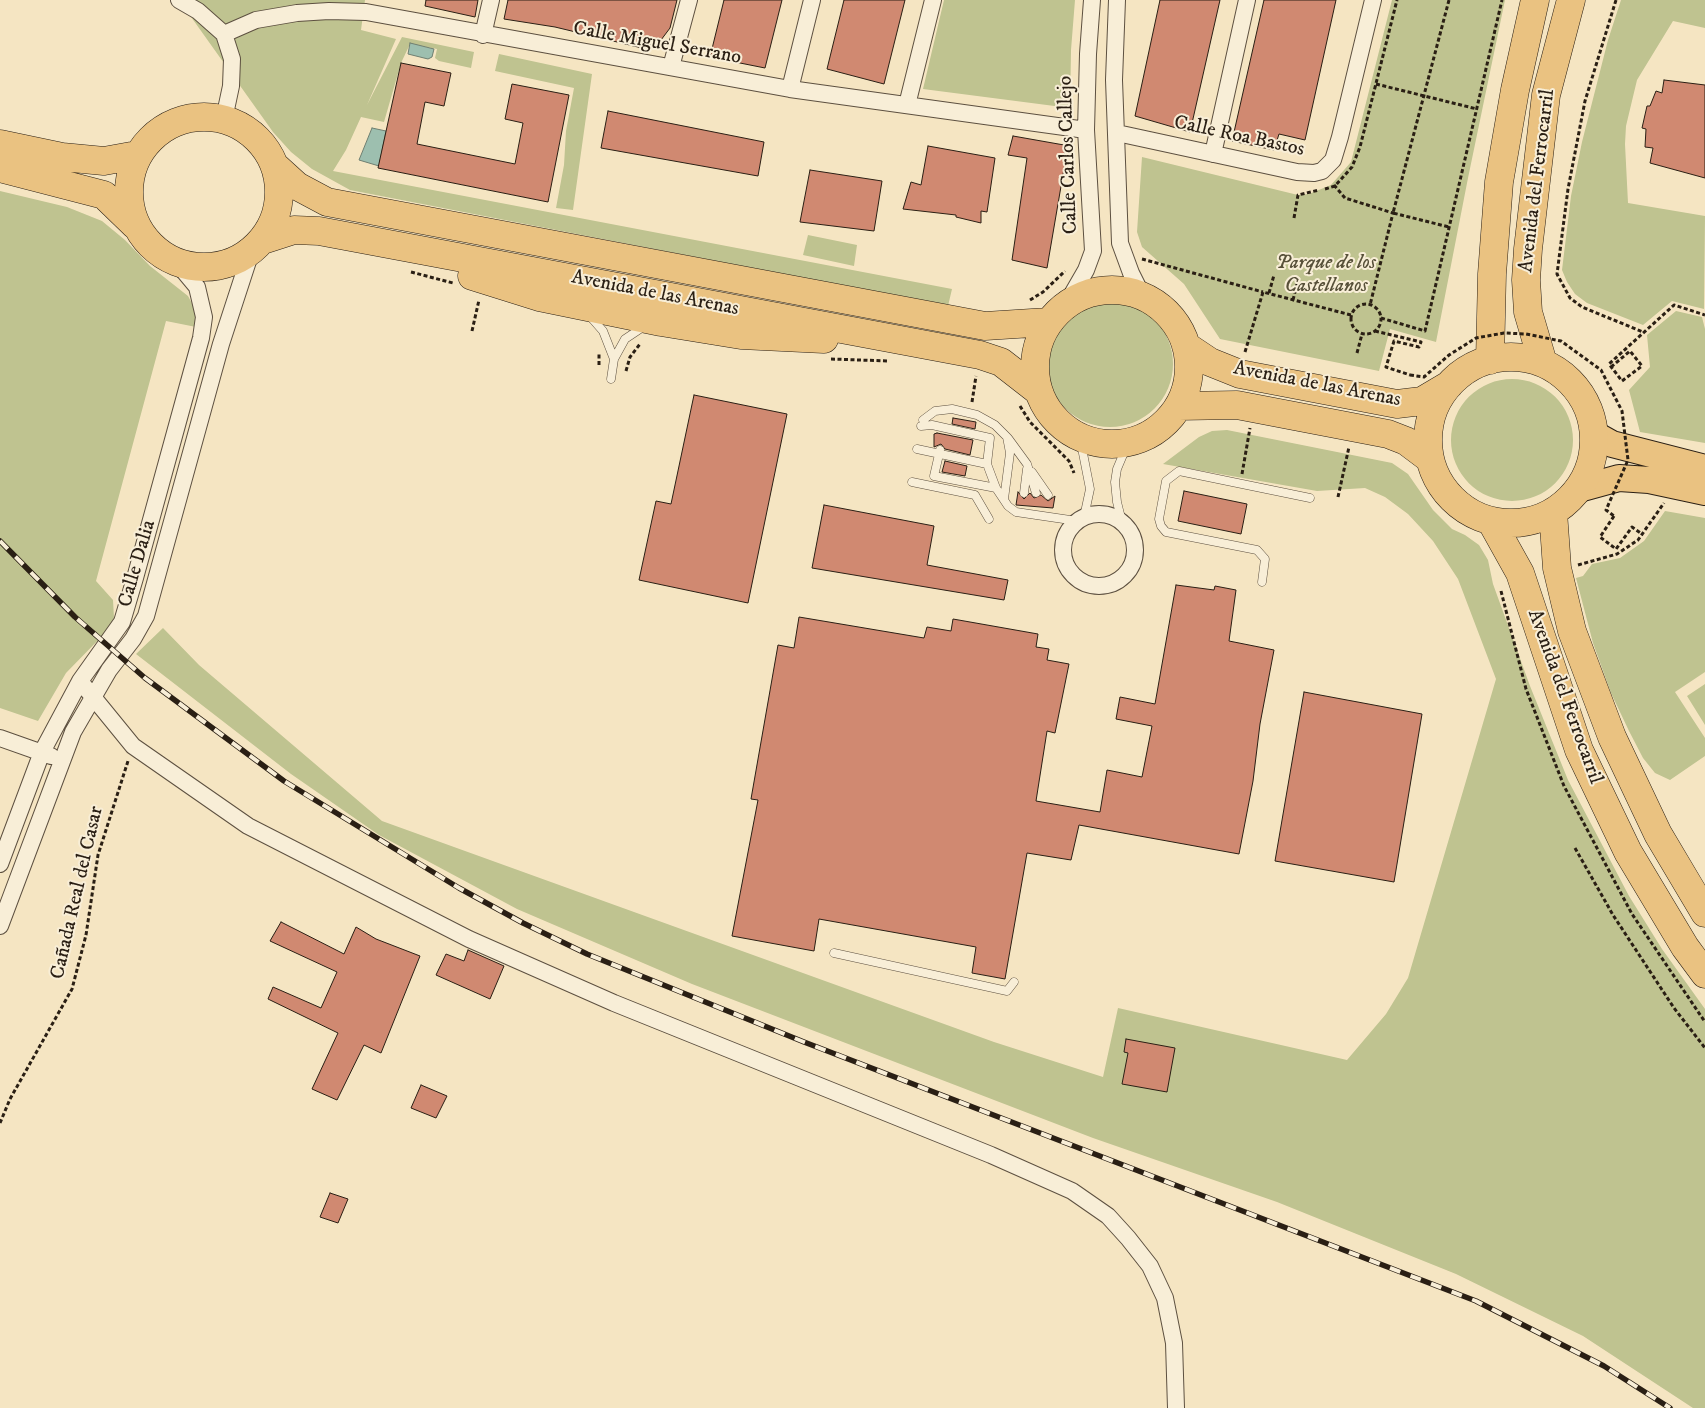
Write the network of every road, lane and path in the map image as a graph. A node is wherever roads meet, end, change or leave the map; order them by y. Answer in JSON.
{"nodes":[{"id":1,"x":179,"y":0,"type":"edge"},
{"id":2,"x":491,"y":0,"type":"edge"},
{"id":3,"x":689,"y":0,"type":"edge"},
{"id":4,"x":812,"y":0,"type":"edge"},
{"id":5,"x":933,"y":0,"type":"edge"},
{"id":6,"x":1092,"y":0,"type":"edge"},
{"id":7,"x":1117,"y":0,"type":"edge"},
{"id":8,"x":1248,"y":0,"type":"edge"},
{"id":9,"x":1373,"y":0,"type":"edge"},
{"id":10,"x":1397,"y":0,"type":"edge"},
{"id":11,"x":1449,"y":0,"type":"edge"},
{"id":12,"x":1502,"y":0,"type":"edge"},
{"id":13,"x":1535,"y":0,"type":"edge"},
{"id":14,"x":1570,"y":0,"type":"edge"},
{"id":15,"x":1616,"y":0,"type":"edge"},
{"id":16,"x":224,"y":34,"type":"junction"},
{"id":17,"x":483,"y":35,"type":"junction"},
{"id":18,"x":671,"y":67,"type":"junction"},
{"id":19,"x":1376,"y":84,"type":"junction"},
{"id":20,"x":790,"y":89,"type":"junction"},
{"id":21,"x":907,"y":105,"type":"junction"},
{"id":22,"x":1477,"y":109,"type":"junction"},
{"id":23,"x":224,"y":119,"type":"junction"},
{"id":24,"x":1086,"y":130,"type":"junction"},
{"id":25,"x":1117,"y":133,"type":"junction"},
{"id":26,"x":0,"y":144,"type":"edge"},
{"id":27,"x":1213,"y":154,"type":"junction"},
{"id":28,"x":138,"y":155,"type":"junction"},
{"id":29,"x":275,"y":166,"type":"junction"},
{"id":30,"x":0,"y":168,"type":"edge"},
{"id":31,"x":1322,"y":171,"type":"junction"},
{"id":32,"x":1335,"y":186,"type":"junction"},
{"id":33,"x":1393,"y":213,"type":"junction"},
{"id":34,"x":1294,"y":218,"type":"dead end"},
{"id":35,"x":136,"y":226,"type":"junction"},
{"id":36,"x":1450,"y":226,"type":"junction"},
{"id":37,"x":257,"y":246,"type":"junction"},
{"id":38,"x":425,"y":251,"type":"junction"},
{"id":39,"x":1124,"y":255,"type":"junction"},
{"id":40,"x":177,"y":263,"type":"junction"},
{"id":41,"x":1068,"y":267,"type":"dead end"},
{"id":42,"x":1274,"y":275,"type":"dead end"},
{"id":43,"x":1297,"y":284,"type":"dead end"},
{"id":44,"x":1263,"y":292,"type":"junction"},
{"id":45,"x":1269,"y":293,"type":"junction"},
{"id":46,"x":1142,"y":295,"type":"junction"},
{"id":47,"x":480,"y":298,"type":"dead end"},
{"id":48,"x":1293,"y":300,"type":"junction"},
{"id":49,"x":1067,"y":302,"type":"junction"},
{"id":50,"x":1026,"y":303,"type":"dead end"},
{"id":51,"x":572,"y":305,"type":"junction"},
{"id":52,"x":1370,"y":305,"type":"junction"},
{"id":53,"x":1351,"y":315,"type":"junction"},
{"id":54,"x":1705,"y":315,"type":"edge"},
{"id":55,"x":1381,"y":318,"type":"junction"},
{"id":56,"x":661,"y":322,"type":"junction"},
{"id":57,"x":1048,"y":322,"type":"junction"},
{"id":58,"x":472,"y":331,"type":"dead end"},
{"id":59,"x":1375,"y":331,"type":"junction"},
{"id":60,"x":1643,"y":332,"type":"junction"},
{"id":61,"x":1362,"y":334,"type":"junction"},
{"id":62,"x":872,"y":335,"type":"junction"},
{"id":63,"x":1186,"y":346,"type":"junction"},
{"id":64,"x":1245,"y":352,"type":"dead end"},
{"id":65,"x":1357,"y":353,"type":"dead end"},
{"id":66,"x":614,"y":359,"type":"junction"},
{"id":67,"x":1490,"y":360,"type":"junction"},
{"id":68,"x":1543,"y":363,"type":"junction"},
{"id":69,"x":1611,"y":367,"type":"junction"},
{"id":70,"x":982,"y":377,"type":"dead end"},
{"id":71,"x":611,"y":379,"type":"dead end"},
{"id":72,"x":1449,"y":385,"type":"junction"},
{"id":73,"x":973,"y":394,"type":"dead end"},
{"id":74,"x":1027,"y":394,"type":"junction"},
{"id":75,"x":1179,"y":406,"type":"junction"},
{"id":76,"x":1253,"y":408,"type":"junction"},
{"id":77,"x":1354,"y":427,"type":"junction"},
{"id":78,"x":1594,"y":434,"type":"junction"},
{"id":79,"x":1007,"y":437,"type":"junction"},
{"id":80,"x":1080,"y":438,"type":"junction"},
{"id":81,"x":1128,"y":443,"type":"junction"},
{"id":82,"x":918,"y":449,"type":"dead end"},
{"id":83,"x":942,"y":452,"type":"junction"},
{"id":84,"x":1430,"y":459,"type":"junction"},
{"id":85,"x":987,"y":464,"type":"junction"},
{"id":86,"x":1027,"y":464,"type":"junction"},
{"id":87,"x":1705,"y":468,"type":"edge"},
{"id":88,"x":1076,"y":478,"type":"dead end"},
{"id":89,"x":912,"y":482,"type":"dead end"},
{"id":90,"x":1240,"y":483,"type":"junction"},
{"id":91,"x":996,"y":488,"type":"junction"},
{"id":92,"x":1618,"y":488,"type":"junction"},
{"id":93,"x":1705,"y":492,"type":"edge"},
{"id":94,"x":1024,"y":493,"type":"dead end"},
{"id":95,"x":1036,"y":493,"type":"dead end"},
{"id":96,"x":1591,"y":494,"type":"junction"},
{"id":97,"x":1048,"y":495,"type":"dead end"},
{"id":98,"x":1338,"y":497,"type":"dead end"},
{"id":99,"x":1310,"y":498,"type":"dead end"},
{"id":100,"x":1004,"y":499,"type":"junction"},
{"id":101,"x":1656,"y":502,"type":"dead end"},
{"id":102,"x":1664,"y":503,"type":"junction"},
{"id":103,"x":1672,"y":504,"type":"dead end"},
{"id":104,"x":1554,"y":512,"type":"junction"},
{"id":105,"x":989,"y":519,"type":"dead end"},
{"id":106,"x":1081,"y":519,"type":"junction"},
{"id":107,"x":1491,"y":521,"type":"junction"},
{"id":108,"x":1122,"y":522,"type":"junction"},
{"id":109,"x":1642,"y":534,"type":"junction"},
{"id":110,"x":1572,"y":566,"type":"dead end"},
{"id":111,"x":1262,"y":582,"type":"dead end"},
{"id":112,"x":80,"y":681,"type":"junction"},
{"id":113,"x":93,"y":698,"type":"junction"},
{"id":114,"x":0,"y":738,"type":"edge"},
{"id":115,"x":133,"y":746,"type":"junction"},
{"id":116,"x":42,"y":752,"type":"junction"},
{"id":117,"x":62,"y":760,"type":"junction"},
{"id":118,"x":1575,"y":848,"type":"dead end"},
{"id":119,"x":0,"y":864,"type":"edge"},
{"id":120,"x":1705,"y":912,"type":"edge"},
{"id":121,"x":0,"y":926,"type":"edge"},
{"id":122,"x":834,"y":953,"type":"dead end"},
{"id":123,"x":1705,"y":974,"type":"edge"},
{"id":124,"x":1014,"y":982,"type":"dead end"},
{"id":125,"x":1705,"y":1048,"type":"edge"},
{"id":126,"x":0,"y":1123,"type":"edge"},
{"id":127,"x":1176,"y":1408,"type":"edge"}],
"edges":[{"from":1,"to":16,"type":"street"},
{"from":2,"to":17,"type":"street"},
{"from":3,"to":18,"type":"street"},
{"from":4,"to":20,"type":"street"},
{"from":5,"to":21,"type":"street"},
{"from":6,"to":24,"type":"street","name":"Calle Carlos Callejo"},
{"from":7,"to":25,"type":"street"},
{"from":8,"to":27,"type":"street"},
{"from":9,"to":31,"type":"street","name":"Calle Roa Bastos"},
{"from":10,"to":19,"type":"path"},
{"from":11,"to":33,"type":"path"},
{"from":12,"to":22,"type":"path"},
{"from":13,"to":67,"type":"highway","name":"Avenida del Ferrocarril"},
{"from":14,"to":68,"type":"highway","name":"Avenida del Ferrocarril"},
{"from":15,"to":60,"type":"path"},
{"from":16,"to":17,"type":"street","name":"Calle Miguel Serrano"},
{"from":16,"to":23,"type":"street"},
{"from":17,"to":18,"type":"street","name":"Calle Miguel Serrano"},
{"from":18,"to":20,"type":"street","name":"Calle Miguel Serrano"},
{"from":19,"to":22,"type":"path"},
{"from":19,"to":32,"type":"path"},
{"from":20,"to":21,"type":"street","name":"Calle Miguel Serrano"},
{"from":21,"to":24,"type":"street","name":"Calle Miguel Serrano"},
{"from":22,"to":36,"type":"path"},
{"from":23,"to":28,"type":"highway"},
{"from":23,"to":29,"type":"highway"},
{"from":24,"to":49,"type":"street","name":"Calle Carlos Callejo"},
{"from":25,"to":27,"type":"street","name":"Calle Roa Bastos"},
{"from":25,"to":39,"type":"street"},
{"from":26,"to":28,"type":"highway"},
{"from":27,"to":31,"type":"street","name":"Calle Roa Bastos"},
{"from":28,"to":35,"type":"highway"},
{"from":29,"to":37,"type":"highway"},
{"from":29,"to":57,"type":"highway","name":"Avenida de las Arenas"},
{"from":30,"to":35,"type":"highway"},
{"from":31,"to":32,"type":"path"},
{"from":32,"to":33,"type":"path"},
{"from":32,"to":34,"type":"path"},
{"from":33,"to":36,"type":"path"},
{"from":33,"to":52,"type":"path"},
{"from":35,"to":40,"type":"highway"},
{"from":36,"to":55,"type":"path"},
{"from":37,"to":38,"type":"highway","name":"Avenida de las Arenas"},
{"from":37,"to":40,"type":"highway"},
{"from":37,"to":113,"type":"street","name":"Calle Dalia"},
{"from":38,"to":51,"type":"highway"},
{"from":38,"to":62,"type":"highway","name":"Avenida de las Arenas"},
{"from":39,"to":44,"type":"path"},
{"from":39,"to":46,"type":"street"},
{"from":40,"to":112,"type":"street","name":"Calle Dalia"},
{"from":41,"to":50,"type":"path"},
{"from":42,"to":45,"type":"path"},
{"from":43,"to":48,"type":"path"},
{"from":44,"to":45,"type":"path"},
{"from":44,"to":64,"type":"path"},
{"from":45,"to":48,"type":"path"},
{"from":46,"to":49,"type":"highway"},
{"from":46,"to":63,"type":"highway"},
{"from":47,"to":58,"type":"path"},
{"from":48,"to":53,"type":"path"},
{"from":49,"to":57,"type":"highway"},
{"from":51,"to":56,"type":"highway"},
{"from":51,"to":66,"type":"lane"},
{"from":52,"to":53,"type":"path"},
{"from":52,"to":55,"type":"path"},
{"from":53,"to":61,"type":"path"},
{"from":54,"to":60,"type":"path"},
{"from":55,"to":59,"type":"path"},
{"from":56,"to":62,"type":"highway"},
{"from":56,"to":66,"type":"lane"},
{"from":57,"to":74,"type":"highway"},
{"from":59,"to":61,"type":"path"},
{"from":59,"to":92,"type":"path","bridge":true},
{"from":60,"to":69,"type":"path"},
{"from":61,"to":65,"type":"path"},
{"from":62,"to":74,"type":"highway","name":"Avenida de las Arenas"},
{"from":63,"to":72,"type":"highway","name":"Avenida de las Arenas"},
{"from":63,"to":75,"type":"highway"},
{"from":66,"to":71,"type":"lane"},
{"from":67,"to":68,"type":"highway"},
{"from":67,"to":72,"type":"highway"},
{"from":68,"to":78,"type":"highway"},
{"from":69,"to":69,"type":"path"},
{"from":70,"to":73,"type":"path"},
{"from":72,"to":84,"type":"highway"},
{"from":74,"to":80,"type":"highway"},
{"from":74,"to":88,"type":"path"},
{"from":75,"to":76,"type":"highway","name":"Avenida de las Arenas"},
{"from":75,"to":81,"type":"highway"},
{"from":76,"to":77,"type":"highway","name":"Avenida de las Arenas"},
{"from":76,"to":90,"type":"path"},
{"from":77,"to":84,"type":"highway","name":"Avenida de las Arenas"},
{"from":77,"to":98,"type":"path"},
{"from":78,"to":87,"type":"main road"},
{"from":78,"to":96,"type":"highway"},
{"from":79,"to":85,"type":"lane"},
{"from":79,"to":86,"type":"lane"},
{"from":79,"to":100,"type":"lane"},
{"from":80,"to":81,"type":"highway"},
{"from":80,"to":106,"type":"lane"},
{"from":81,"to":108,"type":"lane"},
{"from":82,"to":83,"type":"lane"},
{"from":83,"to":85,"type":"lane"},
{"from":83,"to":91,"type":"lane"},
{"from":84,"to":107,"type":"highway"},
{"from":85,"to":91,"type":"lane"},
{"from":86,"to":94,"type":"lane"},
{"from":86,"to":95,"type":"lane"},
{"from":86,"to":97,"type":"lane"},
{"from":89,"to":105,"type":"lane"},
{"from":90,"to":99,"type":"lane"},
{"from":90,"to":111,"type":"lane"},
{"from":91,"to":100,"type":"lane"},
{"from":92,"to":93,"type":"main road"},
{"from":92,"to":96,"type":"main road"},
{"from":92,"to":96,"type":"path"},
{"from":92,"to":109,"type":"path","bridge":true},
{"from":96,"to":104,"type":"highway"},
{"from":100,"to":106,"type":"lane"},
{"from":101,"to":102,"type":"path"},
{"from":102,"to":103,"type":"path"},
{"from":102,"to":109,"type":"path"},
{"from":104,"to":107,"type":"highway"},
{"from":104,"to":120,"type":"highway","name":"Avenida del Ferrocarril"},
{"from":106,"to":108,"type":"street"},
{"from":106,"to":108,"type":"street"},
{"from":107,"to":123,"type":"highway","name":"Avenida del Ferrocarril"},
{"from":109,"to":110,"type":"path"},
{"from":112,"to":113,"type":"street"},
{"from":112,"to":116,"type":"street","name":"Calle Dalia"},
{"from":113,"to":115,"type":"street"},
{"from":113,"to":117,"type":"street","name":"Calle Dalia"},
{"from":114,"to":116,"type":"street"},
{"from":115,"to":126,"type":"path","name":"Cañada Real del Casar"},
{"from":115,"to":127,"type":"street"},
{"from":116,"to":117,"type":"street"},
{"from":116,"to":119,"type":"street","name":"Calle Dalia"},
{"from":117,"to":121,"type":"street","name":"Calle Dalia"},
{"from":118,"to":125,"type":"path"},
{"from":122,"to":124,"type":"lane"}]}
